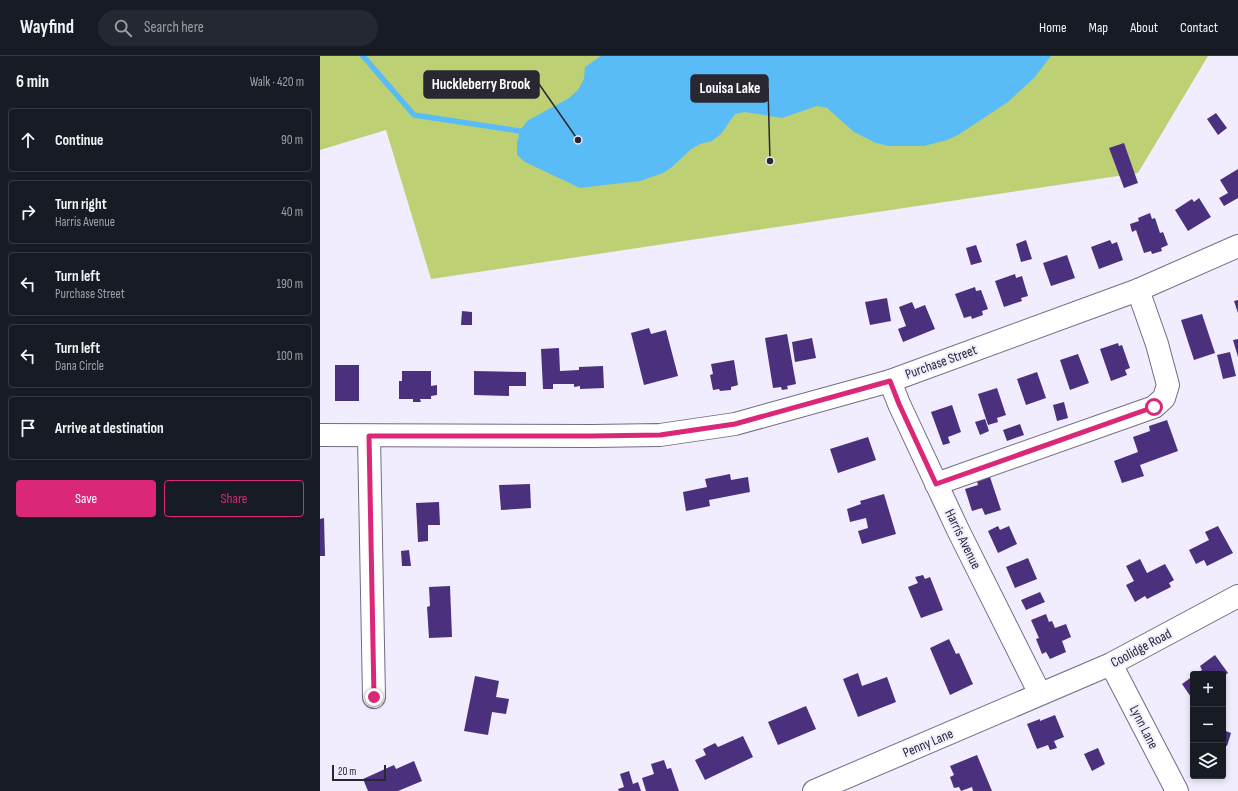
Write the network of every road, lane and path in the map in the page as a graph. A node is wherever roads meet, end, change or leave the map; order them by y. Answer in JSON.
{"nodes":[{"id":1,"x":1238,"y":246,"type":"edge"},
{"id":2,"x":1138,"y":290,"type":"junction"},
{"id":3,"x":890,"y":381,"type":"junction"},
{"id":4,"x":320,"y":435,"type":"edge"},
{"id":5,"x":369,"y":436,"type":"junction"},
{"id":6,"x":936,"y":484,"type":"junction"},
{"id":7,"x":1238,"y":596,"type":"edge"},
{"id":8,"x":1111,"y":664,"type":"junction"},
{"id":9,"x":1040,"y":694,"type":"junction"},
{"id":10,"x":374,"y":697,"type":"dead end"},
{"id":11,"x":814,"y":791,"type":"edge"},
{"id":12,"x":1177,"y":791,"type":"edge"}],
"edges":[{"from":1,"to":2,"type":"street","name":"Purchase Street"},
{"from":2,"to":3,"type":"street","name":"Purchase Street"},
{"from":2,"to":6,"type":"street"},
{"from":3,"to":5,"type":"street","name":"Purchase Street"},
{"from":3,"to":6,"type":"street","name":"Harris Avenue"},
{"from":4,"to":5,"type":"street","name":"Purchase Street"},
{"from":5,"to":10,"type":"street"},
{"from":6,"to":9,"type":"street","name":"Harris Avenue"},
{"from":7,"to":8,"type":"street","name":"Coolidge Road"},
{"from":8,"to":9,"type":"street","name":"Coolidge Road"},
{"from":8,"to":12,"type":"street","name":"Lynn Lane"},
{"from":9,"to":11,"type":"street","name":"Penny Lane"}]}
